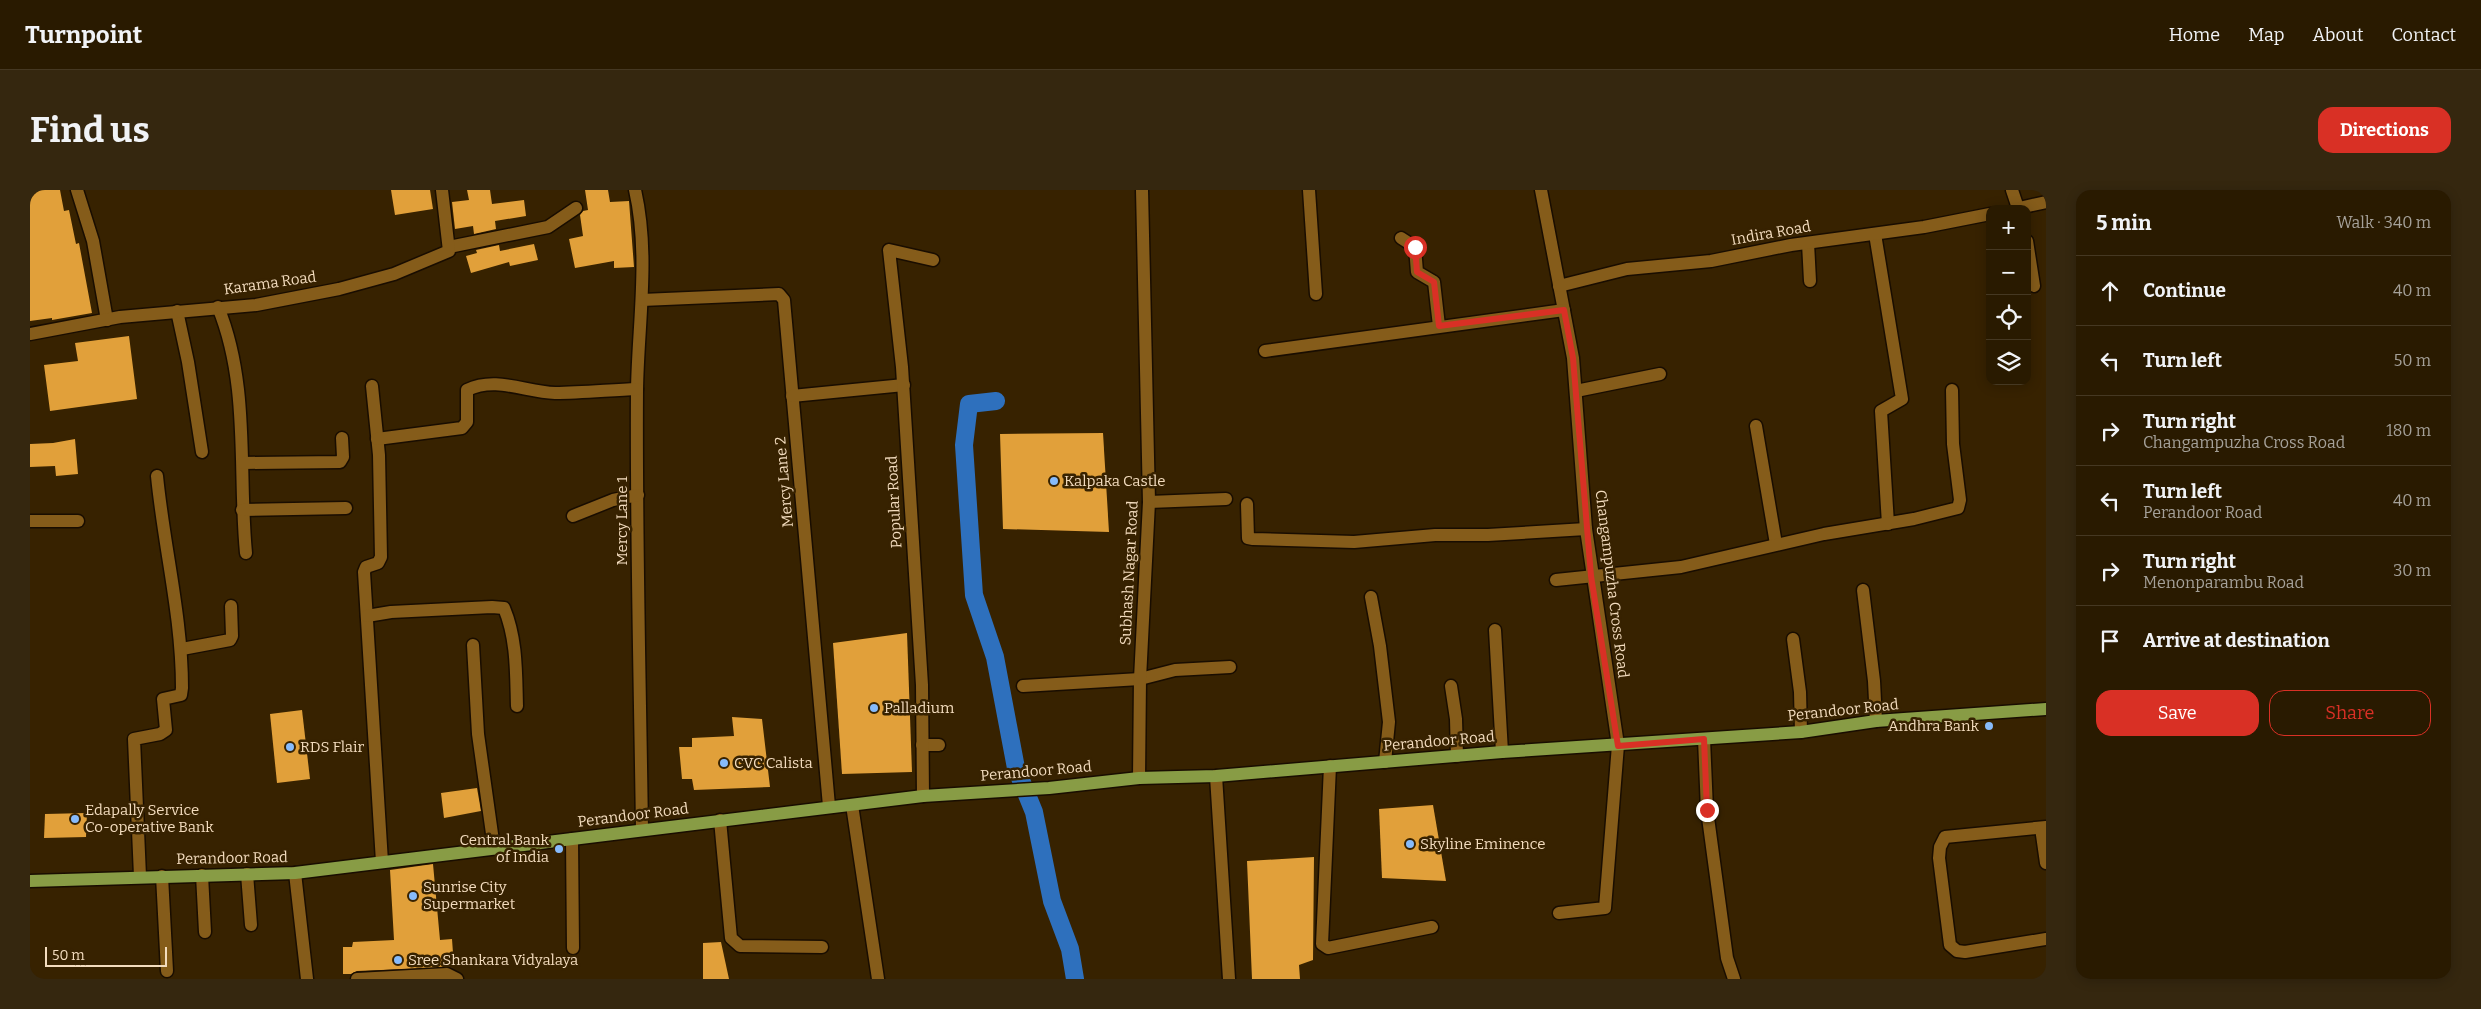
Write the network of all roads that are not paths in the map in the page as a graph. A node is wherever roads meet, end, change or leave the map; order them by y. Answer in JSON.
{"nodes":[{"id":1,"x":77,"y":190,"type":"edge"},
{"id":2,"x":442,"y":190,"type":"edge"},
{"id":3,"x":635,"y":190,"type":"edge"},
{"id":4,"x":1142,"y":190,"type":"edge"},
{"id":5,"x":1309,"y":190,"type":"edge"},
{"id":6,"x":1541,"y":190,"type":"edge"},
{"id":7,"x":2012,"y":190,"type":"edge"},
{"id":8,"x":2046,"y":202,"type":"edge"},
{"id":9,"x":2015,"y":205,"type":"edge"},
{"id":10,"x":2031,"y":205,"type":"edge"},
{"id":11,"x":576,"y":208,"type":"dead end"},
{"id":12,"x":1986,"y":215,"type":"edge"},
{"id":13,"x":1875,"y":234,"type":"junction"},
{"id":14,"x":1401,"y":238,"type":"dead end"},
{"id":15,"x":1808,"y":243,"type":"junction"},
{"id":16,"x":449,"y":247,"type":"junction"},
{"id":17,"x":2028,"y":250,"type":"edge"},
{"id":18,"x":933,"y":260,"type":"dead end"},
{"id":19,"x":1810,"y":281,"type":"dead end"},
{"id":20,"x":1559,"y":286,"type":"junction"},
{"id":21,"x":2034,"y":286,"type":"dead end"},
{"id":22,"x":1316,"y":294,"type":"dead end"},
{"id":23,"x":642,"y":300,"type":"junction"},
{"id":24,"x":218,"y":307,"type":"junction"},
{"id":25,"x":1564,"y":310,"type":"junction"},
{"id":26,"x":177,"y":311,"type":"junction"},
{"id":27,"x":107,"y":320,"type":"junction"},
{"id":28,"x":1439,"y":326,"type":"junction"},
{"id":29,"x":30,"y":334,"type":"edge"},
{"id":30,"x":1265,"y":351,"type":"dead end"},
{"id":31,"x":1660,"y":374,"type":"dead end"},
{"id":32,"x":904,"y":385,"type":"junction"},
{"id":33,"x":372,"y":386,"type":"dead end"},
{"id":34,"x":637,"y":389,"type":"junction"},
{"id":35,"x":1952,"y":390,"type":"dead end"},
{"id":36,"x":1576,"y":391,"type":"junction"},
{"id":37,"x":792,"y":396,"type":"junction"},
{"id":38,"x":1756,"y":426,"type":"dead end"},
{"id":39,"x":342,"y":438,"type":"dead end"},
{"id":40,"x":377,"y":438,"type":"junction"},
{"id":41,"x":202,"y":452,"type":"dead end"},
{"id":42,"x":243,"y":462,"type":"junction"},
{"id":43,"x":156,"y":476,"type":"dead end"},
{"id":44,"x":638,"y":495,"type":"junction"},
{"id":45,"x":1226,"y":499,"type":"dead end"},
{"id":46,"x":1149,"y":502,"type":"junction"},
{"id":47,"x":1247,"y":504,"type":"dead end"},
{"id":48,"x":346,"y":508,"type":"dead end"},
{"id":49,"x":242,"y":510,"type":"junction"},
{"id":50,"x":573,"y":516,"type":"dead end"},
{"id":51,"x":30,"y":521,"type":"edge"},
{"id":52,"x":78,"y":521,"type":"dead end"},
{"id":53,"x":1888,"y":524,"type":"junction"},
{"id":54,"x":1586,"y":529,"type":"junction"},
{"id":55,"x":1776,"y":544,"type":"junction"},
{"id":56,"x":246,"y":553,"type":"dead end"},
{"id":57,"x":1591,"y":576,"type":"junction"},
{"id":58,"x":1556,"y":580,"type":"dead end"},
{"id":59,"x":1863,"y":590,"type":"dead end"},
{"id":60,"x":1371,"y":597,"type":"dead end"},
{"id":61,"x":231,"y":606,"type":"dead end"},
{"id":62,"x":367,"y":616,"type":"junction"},
{"id":63,"x":1495,"y":630,"type":"dead end"},
{"id":64,"x":1793,"y":639,"type":"dead end"},
{"id":65,"x":473,"y":645,"type":"dead end"},
{"id":66,"x":182,"y":649,"type":"junction"},
{"id":67,"x":1230,"y":667,"type":"dead end"},
{"id":68,"x":1140,"y":678,"type":"junction"},
{"id":69,"x":1023,"y":686,"type":"dead end"},
{"id":70,"x":1451,"y":686,"type":"dead end"},
{"id":71,"x":516,"y":706,"type":"dead end"},
{"id":72,"x":2046,"y":709,"type":"edge"},
{"id":73,"x":1876,"y":721,"type":"junction"},
{"id":74,"x":1801,"y":732,"type":"junction"},
{"id":75,"x":1704,"y":739,"type":"junction"},
{"id":76,"x":922,"y":745,"type":"junction"},
{"id":77,"x":939,"y":745,"type":"dead end"},
{"id":78,"x":1618,"y":746,"type":"junction"},
{"id":79,"x":1502,"y":752,"type":"junction"},
{"id":80,"x":1457,"y":756,"type":"junction"},
{"id":81,"x":1385,"y":762,"type":"junction"},
{"id":82,"x":1330,"y":766,"type":"junction"},
{"id":83,"x":1216,"y":776,"type":"junction"},
{"id":84,"x":1140,"y":778,"type":"junction"},
{"id":85,"x":923,"y":796,"type":"junction"},
{"id":86,"x":852,"y":805,"type":"junction"},
{"id":87,"x":828,"y":806,"type":"junction"},
{"id":88,"x":720,"y":820,"type":"junction"},
{"id":89,"x":2044,"y":827,"type":"edge"},
{"id":90,"x":642,"y":830,"type":"junction"},
{"id":91,"x":572,"y":839,"type":"junction"},
{"id":92,"x":494,"y":848,"type":"junction"},
{"id":93,"x":382,"y":862,"type":"junction"},
{"id":94,"x":2046,"y":863,"type":"edge"},
{"id":95,"x":295,"y":872,"type":"junction"},
{"id":96,"x":247,"y":874,"type":"junction"},
{"id":97,"x":202,"y":875,"type":"junction"},
{"id":98,"x":140,"y":876,"type":"junction"},
{"id":99,"x":162,"y":876,"type":"junction"},
{"id":100,"x":30,"y":881,"type":"edge"},
{"id":101,"x":1559,"y":913,"type":"dead end"},
{"id":102,"x":251,"y":925,"type":"dead end"},
{"id":103,"x":1432,"y":927,"type":"dead end"},
{"id":104,"x":205,"y":932,"type":"dead end"},
{"id":105,"x":2046,"y":939,"type":"edge"},
{"id":106,"x":822,"y":947,"type":"dead end"},
{"id":107,"x":573,"y":948,"type":"dead end"},
{"id":108,"x":167,"y":971,"type":"dead end"},
{"id":109,"x":307,"y":979,"type":"edge"},
{"id":110,"x":357,"y":979,"type":"edge"},
{"id":111,"x":457,"y":979,"type":"edge"},
{"id":112,"x":878,"y":979,"type":"edge"},
{"id":113,"x":1229,"y":979,"type":"edge"},
{"id":114,"x":1734,"y":979,"type":"edge"}],
"edges":[{"from":1,"to":27,"type":"street"},
{"from":2,"to":16,"type":"street"},
{"from":3,"to":23,"type":"street","name":"Mercy Lane 1"},
{"from":4,"to":46,"type":"street","name":"Subhash Nagar Road"},
{"from":5,"to":22,"type":"street"},
{"from":6,"to":20,"type":"street","name":"Changampuzha Cross Road"},
{"from":7,"to":9,"type":"street"},
{"from":8,"to":10,"type":"street"},
{"from":11,"to":16,"type":"street"},
{"from":12,"to":13,"type":"street","name":"Indira Road"},
{"from":13,"to":15,"type":"street","name":"Indira Road"},
{"from":13,"to":53,"type":"street"},
{"from":14,"to":28,"type":"street"},
{"from":15,"to":19,"type":"street"},
{"from":15,"to":20,"type":"street","name":"Indira Road"},
{"from":16,"to":24,"type":"street","name":"Karama Road"},
{"from":17,"to":21,"type":"street"},
{"from":18,"to":32,"type":"street","name":"Popular Road"},
{"from":20,"to":25,"type":"street","name":"Changampuzha Cross Road"},
{"from":23,"to":34,"type":"street","name":"Mercy Lane 1"},
{"from":23,"to":37,"type":"street","name":"Mercy Lane 2"},
{"from":24,"to":26,"type":"street","name":"Karama Road"},
{"from":24,"to":42,"type":"street"},
{"from":25,"to":28,"type":"street"},
{"from":25,"to":36,"type":"street","name":"Changampuzha Cross Road"},
{"from":26,"to":27,"type":"street","name":"Karama Road"},
{"from":26,"to":41,"type":"street"},
{"from":27,"to":29,"type":"street","name":"Karama Road"},
{"from":28,"to":30,"type":"street"},
{"from":31,"to":36,"type":"street"},
{"from":32,"to":37,"type":"street"},
{"from":32,"to":76,"type":"street","name":"Popular Road"},
{"from":33,"to":40,"type":"street"},
{"from":34,"to":40,"type":"street"},
{"from":34,"to":44,"type":"street","name":"Mercy Lane 1"},
{"from":35,"to":53,"type":"street"},
{"from":36,"to":54,"type":"street","name":"Changampuzha Cross Road"},
{"from":37,"to":87,"type":"street","name":"Mercy Lane 2"},
{"from":38,"to":55,"type":"street"},
{"from":39,"to":42,"type":"street"},
{"from":40,"to":62,"type":"street"},
{"from":42,"to":49,"type":"street"},
{"from":43,"to":66,"type":"street"},
{"from":44,"to":50,"type":"street"},
{"from":44,"to":90,"type":"street","name":"Mercy Lane 1"},
{"from":45,"to":46,"type":"street"},
{"from":46,"to":68,"type":"street","name":"Subhash Nagar Road"},
{"from":47,"to":54,"type":"street"},
{"from":48,"to":49,"type":"street"},
{"from":49,"to":56,"type":"street"},
{"from":51,"to":52,"type":"street"},
{"from":53,"to":55,"type":"street"},
{"from":54,"to":57,"type":"street","name":"Changampuzha Cross Road"},
{"from":55,"to":57,"type":"street"},
{"from":57,"to":58,"type":"street"},
{"from":57,"to":78,"type":"street","name":"Changampuzha Cross Road"},
{"from":59,"to":73,"type":"street"},
{"from":60,"to":81,"type":"street"},
{"from":61,"to":66,"type":"street"},
{"from":62,"to":71,"type":"street"},
{"from":62,"to":93,"type":"street"},
{"from":63,"to":79,"type":"street"},
{"from":64,"to":74,"type":"street"},
{"from":65,"to":92,"type":"street"},
{"from":66,"to":98,"type":"street"},
{"from":67,"to":68,"type":"street"},
{"from":68,"to":69,"type":"street"},
{"from":68,"to":84,"type":"street","name":"Subhash Nagar Road"},
{"from":70,"to":80,"type":"street"},
{"from":72,"to":73,"type":"main road","name":"Perandoor Road"},
{"from":73,"to":74,"type":"main road","name":"Perandoor Road"},
{"from":74,"to":75,"type":"main road","name":"Perandoor Road"},
{"from":75,"to":78,"type":"main road","name":"Perandoor Road"},
{"from":75,"to":114,"type":"street"},
{"from":76,"to":77,"type":"street"},
{"from":76,"to":85,"type":"street","name":"Popular Road"},
{"from":78,"to":79,"type":"main road","name":"Perandoor Road"},
{"from":78,"to":101,"type":"street","name":"Changampuzha Cross Road"},
{"from":79,"to":80,"type":"main road","name":"Perandoor Road"},
{"from":80,"to":81,"type":"main road","name":"Perandoor Road"},
{"from":81,"to":82,"type":"main road","name":"Perandoor Road"},
{"from":82,"to":83,"type":"main road","name":"Perandoor Road"},
{"from":82,"to":103,"type":"street"},
{"from":83,"to":84,"type":"main road","name":"Perandoor Road"},
{"from":83,"to":113,"type":"street"},
{"from":84,"to":85,"type":"main road","name":"Perandoor Road"},
{"from":85,"to":86,"type":"main road","name":"Perandoor Road"},
{"from":86,"to":87,"type":"main road","name":"Perandoor Road"},
{"from":86,"to":112,"type":"street"},
{"from":87,"to":88,"type":"main road","name":"Perandoor Road"},
{"from":88,"to":90,"type":"main road","name":"Perandoor Road"},
{"from":88,"to":106,"type":"street"},
{"from":89,"to":94,"type":"street"},
{"from":89,"to":105,"type":"street"},
{"from":90,"to":91,"type":"main road","name":"Perandoor Road"},
{"from":91,"to":92,"type":"main road","name":"Perandoor Road"},
{"from":91,"to":107,"type":"street"},
{"from":92,"to":93,"type":"main road","name":"Perandoor Road"},
{"from":93,"to":95,"type":"main road","name":"Perandoor Road"},
{"from":95,"to":96,"type":"main road","name":"Perandoor Road"},
{"from":95,"to":109,"type":"street"},
{"from":96,"to":97,"type":"main road","name":"Perandoor Road"},
{"from":96,"to":102,"type":"street"},
{"from":97,"to":99,"type":"main road","name":"Perandoor Road"},
{"from":97,"to":104,"type":"street"},
{"from":98,"to":99,"type":"main road","name":"Perandoor Road"},
{"from":98,"to":100,"type":"main road","name":"Perandoor Road"},
{"from":99,"to":108,"type":"street"},
{"from":110,"to":111,"type":"street"}]}
